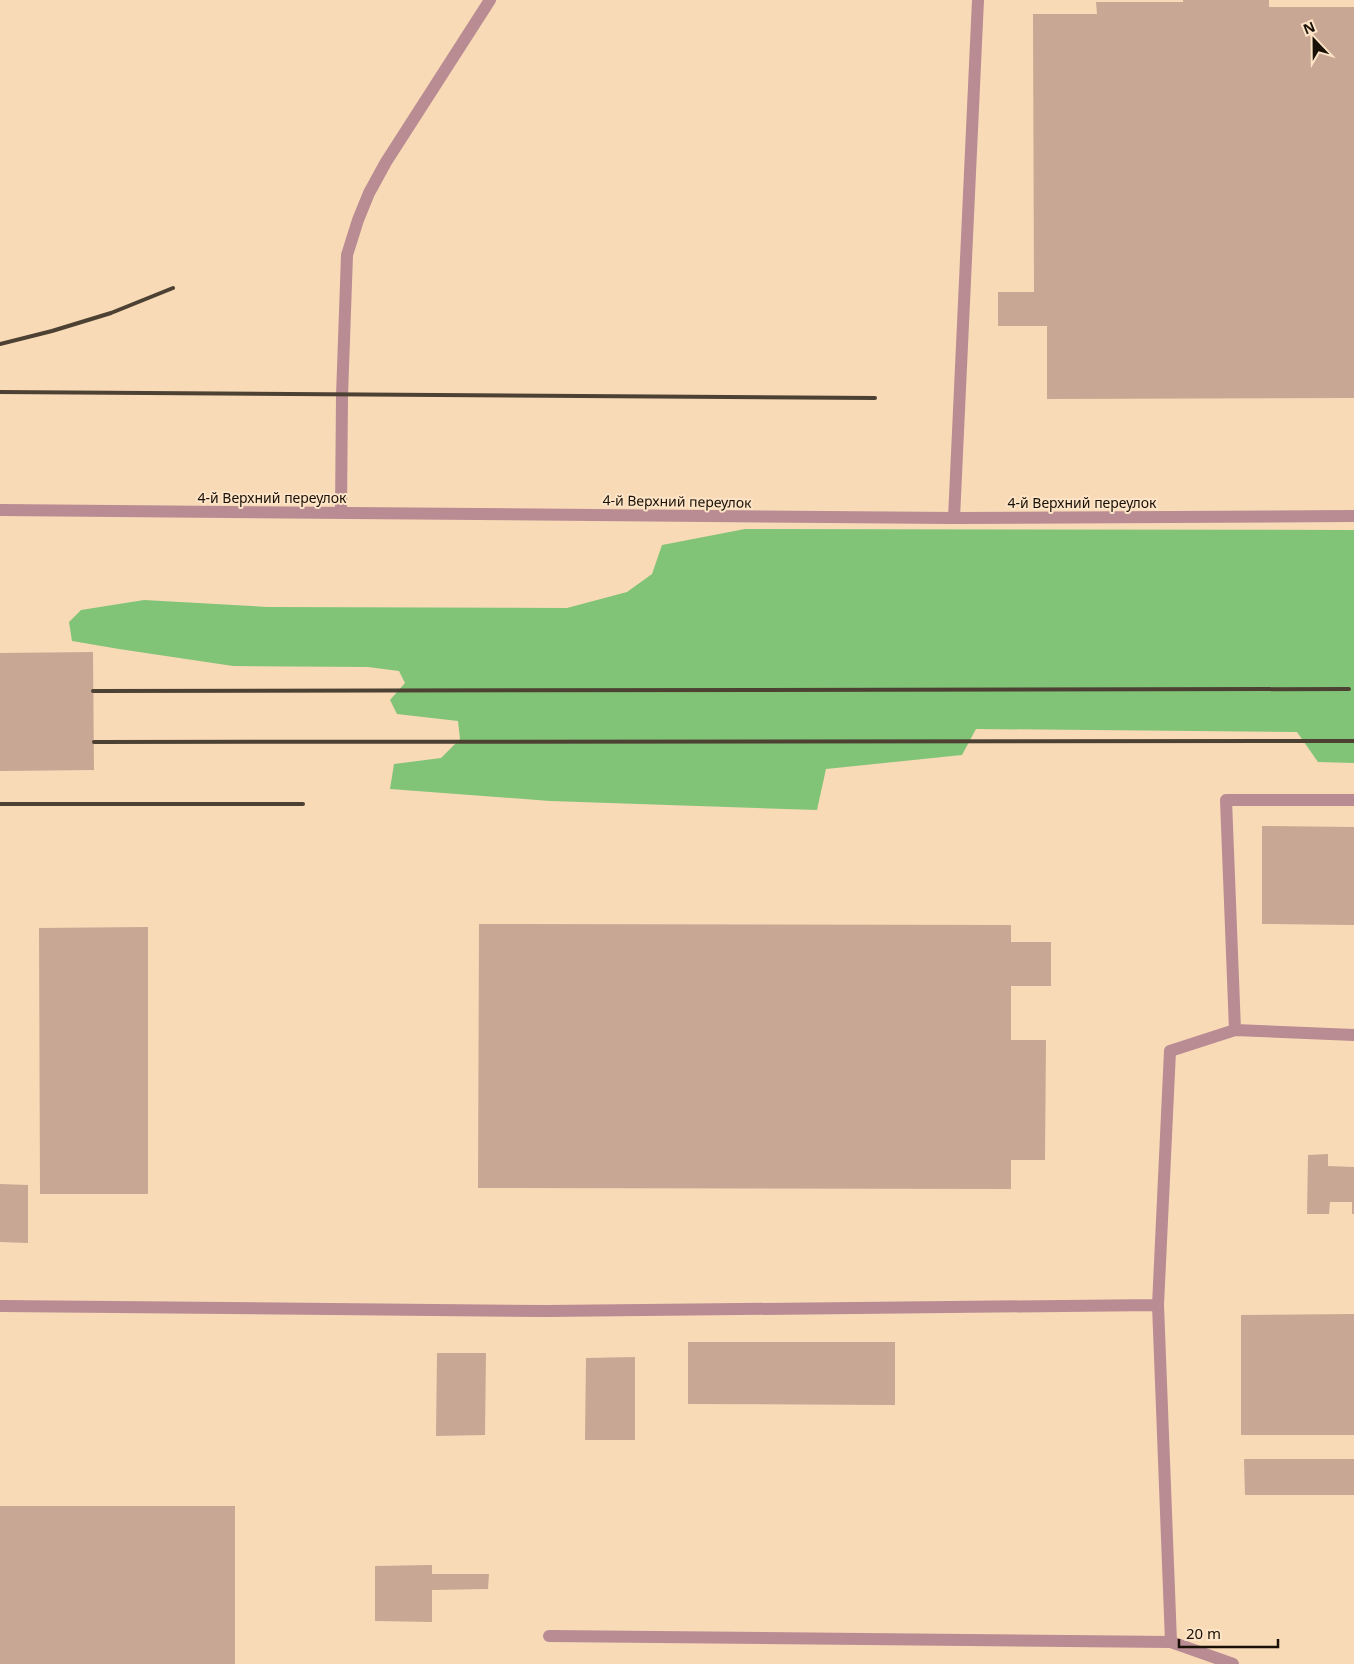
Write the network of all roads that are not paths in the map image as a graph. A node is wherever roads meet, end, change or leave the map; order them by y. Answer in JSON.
{"nodes":[{"id":1,"x":490,"y":0,"type":"edge"},
{"id":2,"x":978,"y":0,"type":"edge"},
{"id":3,"x":0,"y":510,"type":"edge"},
{"id":4,"x":341,"y":512,"type":"junction"},
{"id":5,"x":1354,"y":516,"type":"edge"},
{"id":6,"x":954,"y":518,"type":"junction"},
{"id":7,"x":1354,"y":800,"type":"edge"},
{"id":8,"x":1235,"y":1030,"type":"junction"},
{"id":9,"x":1354,"y":1035,"type":"edge"},
{"id":10,"x":1158,"y":1305,"type":"junction"},
{"id":11,"x":0,"y":1306,"type":"edge"},
{"id":12,"x":549,"y":1636,"type":"dead end"},
{"id":13,"x":1171,"y":1642,"type":"junction"},
{"id":14,"x":1233,"y":1664,"type":"edge"}],
"edges":[{"from":1,"to":4,"type":"street"},
{"from":2,"to":6,"type":"street"},
{"from":3,"to":4,"type":"street","name":"4-й Верхний переулок"},
{"from":4,"to":6,"type":"street","name":"4-й Верхний переулок"},
{"from":5,"to":6,"type":"street","name":"4-й Верхний переулок"},
{"from":7,"to":8,"type":"street"},
{"from":8,"to":9,"type":"street"},
{"from":8,"to":10,"type":"street"},
{"from":10,"to":11,"type":"street"},
{"from":10,"to":13,"type":"street"},
{"from":12,"to":13,"type":"street"},
{"from":13,"to":14,"type":"street"}]}
